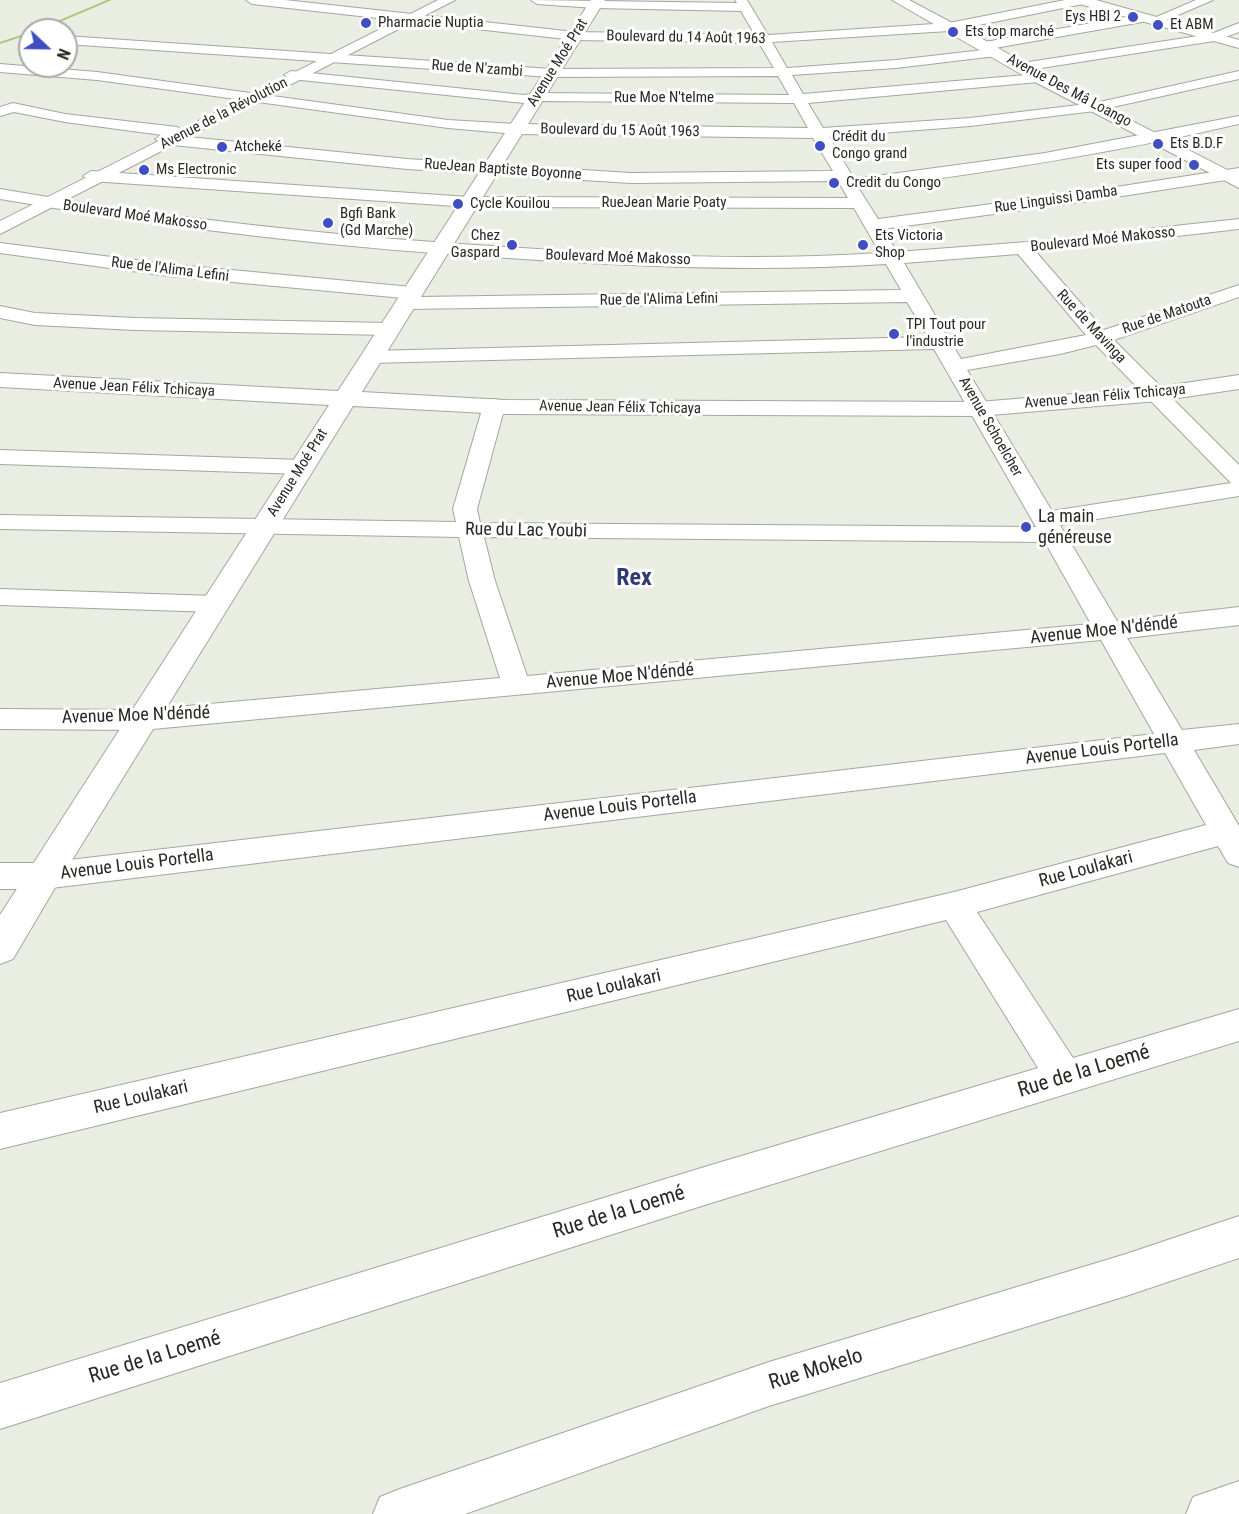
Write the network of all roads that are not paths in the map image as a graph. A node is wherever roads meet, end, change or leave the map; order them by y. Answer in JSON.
{"nodes":[{"id":1,"x":252,"y":0,"type":"edge"},
{"id":2,"x":258,"y":0,"type":"edge"},
{"id":3,"x":448,"y":0,"type":"edge"},
{"id":4,"x":537,"y":0,"type":"edge"},
{"id":5,"x":899,"y":0,"type":"edge"},
{"id":6,"x":1082,"y":0,"type":"edge"},
{"id":7,"x":1207,"y":0,"type":"edge"},
{"id":8,"x":743,"y":4,"type":"edge"},
{"id":9,"x":432,"y":5,"type":"edge"},
{"id":10,"x":407,"y":19,"type":"junction"},
{"id":11,"x":1148,"y":20,"type":"junction"},
{"id":12,"x":949,"y":27,"type":"junction"},
{"id":13,"x":1239,"y":27,"type":"edge"},
{"id":14,"x":379,"y":33,"type":"junction"},
{"id":15,"x":405,"y":36,"type":"dead end"},
{"id":16,"x":574,"y":36,"type":"edge"},
{"id":17,"x":1214,"y":37,"type":"junction"},
{"id":18,"x":78,"y":41,"type":"edge"},
{"id":19,"x":1239,"y":44,"type":"edge"},
{"id":20,"x":991,"y":49,"type":"junction"},
{"id":21,"x":766,"y":50,"type":"junction"},
{"id":22,"x":330,"y":58,"type":"junction"},
{"id":23,"x":1022,"y":67,"type":"junction"},
{"id":24,"x":0,"y":68,"type":"edge"},
{"id":25,"x":1239,"y":75,"type":"edge"},
{"id":26,"x":294,"y":76,"type":"junction"},
{"id":27,"x":1038,"y":78,"type":"junction"},
{"id":28,"x":252,"y":97,"type":"junction"},
{"id":29,"x":536,"y":97,"type":"junction"},
{"id":30,"x":799,"y":99,"type":"junction"},
{"id":31,"x":4,"y":106,"type":"edge"},
{"id":32,"x":1095,"y":107,"type":"junction"},
{"id":33,"x":1239,"y":120,"type":"edge"},
{"id":34,"x":516,"y":129,"type":"junction"},
{"id":35,"x":818,"y":133,"type":"junction"},
{"id":36,"x":171,"y":137,"type":"junction"},
{"id":37,"x":1158,"y":139,"type":"junction"},
{"id":38,"x":490,"y":170,"type":"junction"},
{"id":39,"x":95,"y":177,"type":"junction"},
{"id":40,"x":1234,"y":177,"type":"edge"},
{"id":41,"x":846,"y":180,"type":"junction"},
{"id":42,"x":0,"y":194,"type":"edge"},
{"id":43,"x":45,"y":202,"type":"junction"},
{"id":44,"x":469,"y":202,"type":"junction"},
{"id":45,"x":859,"y":203,"type":"junction"},
{"id":46,"x":0,"y":223,"type":"edge"},
{"id":47,"x":1239,"y":224,"type":"edge"},
{"id":48,"x":872,"y":225,"type":"junction"},
{"id":49,"x":0,"y":228,"type":"edge"},
{"id":50,"x":0,"y":248,"type":"edge"},
{"id":51,"x":1024,"y":249,"type":"junction"},
{"id":52,"x":440,"y":250,"type":"junction"},
{"id":53,"x":891,"y":258,"type":"junction"},
{"id":54,"x":1239,"y":291,"type":"edge"},
{"id":55,"x":913,"y":296,"type":"junction"},
{"id":56,"x":409,"y":298,"type":"junction"},
{"id":57,"x":0,"y":312,"type":"edge"},
{"id":58,"x":389,"y":329,"type":"junction"},
{"id":59,"x":1099,"y":338,"type":"junction"},
{"id":60,"x":941,"y":343,"type":"junction"},
{"id":61,"x":371,"y":357,"type":"junction"},
{"id":62,"x":954,"y":366,"type":"junction"},
{"id":63,"x":0,"y":380,"type":"edge"},
{"id":64,"x":1239,"y":382,"type":"edge"},
{"id":65,"x":1158,"y":393,"type":"junction"},
{"id":66,"x":345,"y":399,"type":"junction"},
{"id":67,"x":494,"y":406,"type":"junction"},
{"id":68,"x":979,"y":408,"type":"junction"},
{"id":69,"x":0,"y":457,"type":"edge"},
{"id":70,"x":302,"y":467,"type":"junction"},
{"id":71,"x":1239,"y":478,"type":"edge"},
{"id":72,"x":1239,"y":489,"type":"edge"},
{"id":73,"x":0,"y":522,"type":"edge"},
{"id":74,"x":265,"y":526,"type":"junction"},
{"id":75,"x":1048,"y":527,"type":"junction"},
{"id":76,"x":471,"y":530,"type":"junction"},
{"id":77,"x":0,"y":597,"type":"edge"},
{"id":78,"x":214,"y":604,"type":"junction"},
{"id":79,"x":1239,"y":616,"type":"edge"},
{"id":80,"x":1108,"y":631,"type":"junction"},
{"id":81,"x":517,"y":687,"type":"junction"},
{"id":82,"x":0,"y":719,"type":"edge"},
{"id":83,"x":142,"y":720,"type":"junction"},
{"id":84,"x":1239,"y":734,"type":"edge"},
{"id":85,"x":1173,"y":742,"type":"junction"},
{"id":86,"x":1232,"y":843,"type":"edge"},
{"id":87,"x":0,"y":876,"type":"edge"},
{"id":88,"x":43,"y":876,"type":"junction"},
{"id":89,"x":954,"y":905,"type":"junction"},
{"id":90,"x":0,"y":948,"type":"edge"},
{"id":91,"x":1239,"y":1025,"type":"edge"},
{"id":92,"x":1065,"y":1078,"type":"junction"},
{"id":93,"x":0,"y":1131,"type":"edge"},
{"id":94,"x":1239,"y":1237,"type":"edge"},
{"id":95,"x":0,"y":1406,"type":"edge"},
{"id":96,"x":1239,"y":1506,"type":"edge"},
{"id":97,"x":397,"y":1514,"type":"edge"},
{"id":98,"x":1210,"y":1514,"type":"edge"}],
"edges":[{"from":1,"to":2,"type":"street","name":"Boulevard du 14 Août 1963"},
{"from":2,"to":10,"type":"street","name":"Boulevard du 14 Août 1963"},
{"from":3,"to":9,"type":"street","name":"Avenue de la Révolution"},
{"from":4,"to":16,"type":"street"},
{"from":5,"to":12,"type":"street","name":"Avenue Des Mâ Loango"},
{"from":6,"to":11,"type":"street"},
{"from":6,"to":12,"type":"street","name":"Boulevard du 14 Août 1963"},
{"from":7,"to":11,"type":"street","name":"Rue de N'zambi"},
{"from":8,"to":16,"type":"street"},
{"from":8,"to":21,"type":"street","name":"Avenue Schoelcher"},
{"from":9,"to":10,"type":"street","name":"Avenue de la Révolution"},
{"from":9,"to":16,"type":"street"},
{"from":10,"to":14,"type":"street","name":"Avenue de la Révolution"},
{"from":10,"to":16,"type":"street","name":"Boulevard du 14 Août 1963"},
{"from":11,"to":17,"type":"street"},
{"from":11,"to":20,"type":"street","name":"Rue de N'zambi"},
{"from":12,"to":20,"type":"street","name":"Avenue Des Mâ Loango"},
{"from":12,"to":21,"type":"street","name":"Boulevard du 14 Août 1963"},
{"from":13,"to":17,"type":"street"},
{"from":14,"to":15,"type":"street"},
{"from":14,"to":22,"type":"street","name":"Avenue de la Révolution"},
{"from":16,"to":21,"type":"street","name":"Rue de N'zambi"},
{"from":16,"to":21,"type":"street","name":"Boulevard du 14 Août 1963"},
{"from":16,"to":22,"type":"street","name":"Rue de N'zambi"},
{"from":16,"to":29,"type":"street","name":"Avenue Moé Prat"},
{"from":17,"to":19,"type":"street"},
{"from":17,"to":23,"type":"street"},
{"from":18,"to":22,"type":"street","name":"Rue de N'zambi"},
{"from":20,"to":21,"type":"street","name":"Rue de N'zambi"},
{"from":20,"to":23,"type":"street","name":"Avenue Des Mâ Loango"},
{"from":21,"to":30,"type":"street","name":"Avenue Schoelcher"},
{"from":22,"to":26,"type":"street","name":"Avenue de la Révolution"},
{"from":23,"to":27,"type":"street","name":"Avenue Des Mâ Loango"},
{"from":24,"to":28,"type":"street","name":"Boulevard du 15 Août 1963"},
{"from":25,"to":32,"type":"street","name":"Boulevard du 15 Août 1963"},
{"from":26,"to":28,"type":"street","name":"Avenue de la Révolution"},
{"from":26,"to":29,"type":"street","name":"Rue Moe N'telme"},
{"from":27,"to":30,"type":"street","name":"Rue Moe N'telme"},
{"from":27,"to":32,"type":"street","name":"Avenue Des Mâ Loango"},
{"from":28,"to":34,"type":"street","name":"Boulevard du 15 Août 1963"},
{"from":28,"to":36,"type":"street","name":"Avenue de la Révolution"},
{"from":29,"to":30,"type":"street","name":"Rue Moe N'telme"},
{"from":29,"to":34,"type":"street","name":"Avenue Moé Prat"},
{"from":30,"to":35,"type":"street","name":"Avenue Schoelcher"},
{"from":31,"to":36,"type":"street","name":"RueJean Baptiste Boyonne"},
{"from":32,"to":35,"type":"street","name":"Boulevard du 15 Août 1963"},
{"from":32,"to":37,"type":"street","name":"Avenue Des Mâ Loango"},
{"from":33,"to":37,"type":"street","name":"RueJean Baptiste Boyonne"},
{"from":34,"to":35,"type":"street","name":"Boulevard du 15 Août 1963"},
{"from":34,"to":38,"type":"street","name":"Avenue Moé Prat"},
{"from":35,"to":41,"type":"street","name":"Avenue Schoelcher"},
{"from":36,"to":38,"type":"street","name":"RueJean Baptiste Boyonne"},
{"from":36,"to":39,"type":"street","name":"Avenue de la Révolution"},
{"from":37,"to":40,"type":"street","name":"Avenue Des Mâ Loango"},
{"from":37,"to":41,"type":"street","name":"RueJean Baptiste Boyonne"},
{"from":38,"to":41,"type":"street","name":"RueJean Baptiste Boyonne"},
{"from":38,"to":44,"type":"street","name":"Avenue Moé Prat"},
{"from":39,"to":43,"type":"street","name":"Avenue de la Révolution"},
{"from":39,"to":44,"type":"street","name":"RueJean Marie Poaty"},
{"from":40,"to":48,"type":"street","name":"Rue Linguissi Damba"},
{"from":41,"to":45,"type":"street","name":"Avenue Schoelcher"},
{"from":42,"to":43,"type":"street","name":"Boulevard Moé Makosso"},
{"from":43,"to":46,"type":"street","name":"Avenue de la Révolution"},
{"from":43,"to":49,"type":"street","name":"Avenue de la Révolution"},
{"from":43,"to":52,"type":"street","name":"Boulevard Moé Makosso"},
{"from":44,"to":45,"type":"street","name":"RueJean Marie Poaty"},
{"from":44,"to":52,"type":"street","name":"Avenue Moé Prat"},
{"from":45,"to":48,"type":"street","name":"Avenue Schoelcher"},
{"from":47,"to":51,"type":"street","name":"Boulevard Moé Makosso"},
{"from":48,"to":53,"type":"street","name":"Avenue Schoelcher"},
{"from":50,"to":56,"type":"street","name":"Rue de l'Alima Lefini"},
{"from":51,"to":53,"type":"street","name":"Boulevard Moé Makosso"},
{"from":51,"to":59,"type":"street","name":"Rue de Mavinga"},
{"from":52,"to":53,"type":"street","name":"Boulevard Moé Makosso"},
{"from":52,"to":56,"type":"street","name":"Avenue Moé Prat"},
{"from":53,"to":55,"type":"street","name":"Avenue Schoelcher"},
{"from":54,"to":59,"type":"street","name":"Rue de Matouta"},
{"from":55,"to":56,"type":"street","name":"Rue de l'Alima Lefini"},
{"from":55,"to":60,"type":"street","name":"Avenue Schoelcher"},
{"from":56,"to":58,"type":"street","name":"Avenue Moé Prat"},
{"from":57,"to":58,"type":"street"},
{"from":58,"to":61,"type":"street","name":"Avenue Moé Prat"},
{"from":59,"to":62,"type":"street","name":"Rue de Matouta"},
{"from":59,"to":65,"type":"street","name":"Rue de Mavinga"},
{"from":60,"to":61,"type":"street"},
{"from":60,"to":62,"type":"street","name":"Avenue Schoelcher"},
{"from":61,"to":66,"type":"street","name":"Avenue Moé Prat"},
{"from":62,"to":68,"type":"street","name":"Avenue Schoelcher"},
{"from":63,"to":66,"type":"street","name":"Avenue Jean Félix Tchicaya"},
{"from":64,"to":65,"type":"street","name":"Avenue Jean Félix Tchicaya"},
{"from":65,"to":68,"type":"street","name":"Avenue Jean Félix Tchicaya"},
{"from":65,"to":71,"type":"street","name":"Rue de Mavinga"},
{"from":66,"to":67,"type":"street","name":"Avenue Jean Félix Tchicaya"},
{"from":66,"to":70,"type":"street","name":"Avenue Moé Prat"},
{"from":67,"to":68,"type":"street","name":"Avenue Jean Félix Tchicaya"},
{"from":67,"to":76,"type":"street"},
{"from":68,"to":75,"type":"street","name":"Avenue Schoelcher"},
{"from":69,"to":70,"type":"street"},
{"from":70,"to":74,"type":"street","name":"Avenue Moé Prat"},
{"from":72,"to":75,"type":"street","name":"Rue du Lac Youbi"},
{"from":73,"to":74,"type":"street","name":"Rue du Lac Youbi"},
{"from":74,"to":76,"type":"street","name":"Rue du Lac Youbi"},
{"from":74,"to":78,"type":"street","name":"Avenue Moé Prat"},
{"from":75,"to":76,"type":"street","name":"Rue du Lac Youbi"},
{"from":75,"to":80,"type":"street","name":"Avenue Schoelcher"},
{"from":76,"to":81,"type":"street"},
{"from":77,"to":78,"type":"street"},
{"from":78,"to":83,"type":"street","name":"Avenue Moé Prat"},
{"from":79,"to":80,"type":"street","name":"Avenue Moe N'déndé"},
{"from":80,"to":81,"type":"street","name":"Avenue Moe N'déndé"},
{"from":80,"to":85,"type":"street","name":"Avenue Schoelcher"},
{"from":81,"to":83,"type":"street","name":"Avenue Moe N'déndé"},
{"from":82,"to":83,"type":"street","name":"Avenue Moe N'déndé"},
{"from":83,"to":88,"type":"street","name":"Avenue Moé Prat"},
{"from":84,"to":85,"type":"street","name":"Avenue Louis Portella"},
{"from":85,"to":86,"type":"street","name":"Avenue Schoelcher"},
{"from":85,"to":88,"type":"street","name":"Avenue Louis Portella"},
{"from":86,"to":89,"type":"street","name":"Rue Loulakari"},
{"from":87,"to":88,"type":"street","name":"Avenue Louis Portella"},
{"from":88,"to":90,"type":"street","name":"Avenue Moé Prat"},
{"from":89,"to":92,"type":"street"},
{"from":89,"to":93,"type":"street","name":"Rue Loulakari"},
{"from":91,"to":92,"type":"street","name":"Rue de la Loemé"},
{"from":92,"to":95,"type":"street","name":"Rue de la Loemé"},
{"from":94,"to":97,"type":"street","name":"Rue Mokelo"},
{"from":96,"to":98,"type":"street"}]}
